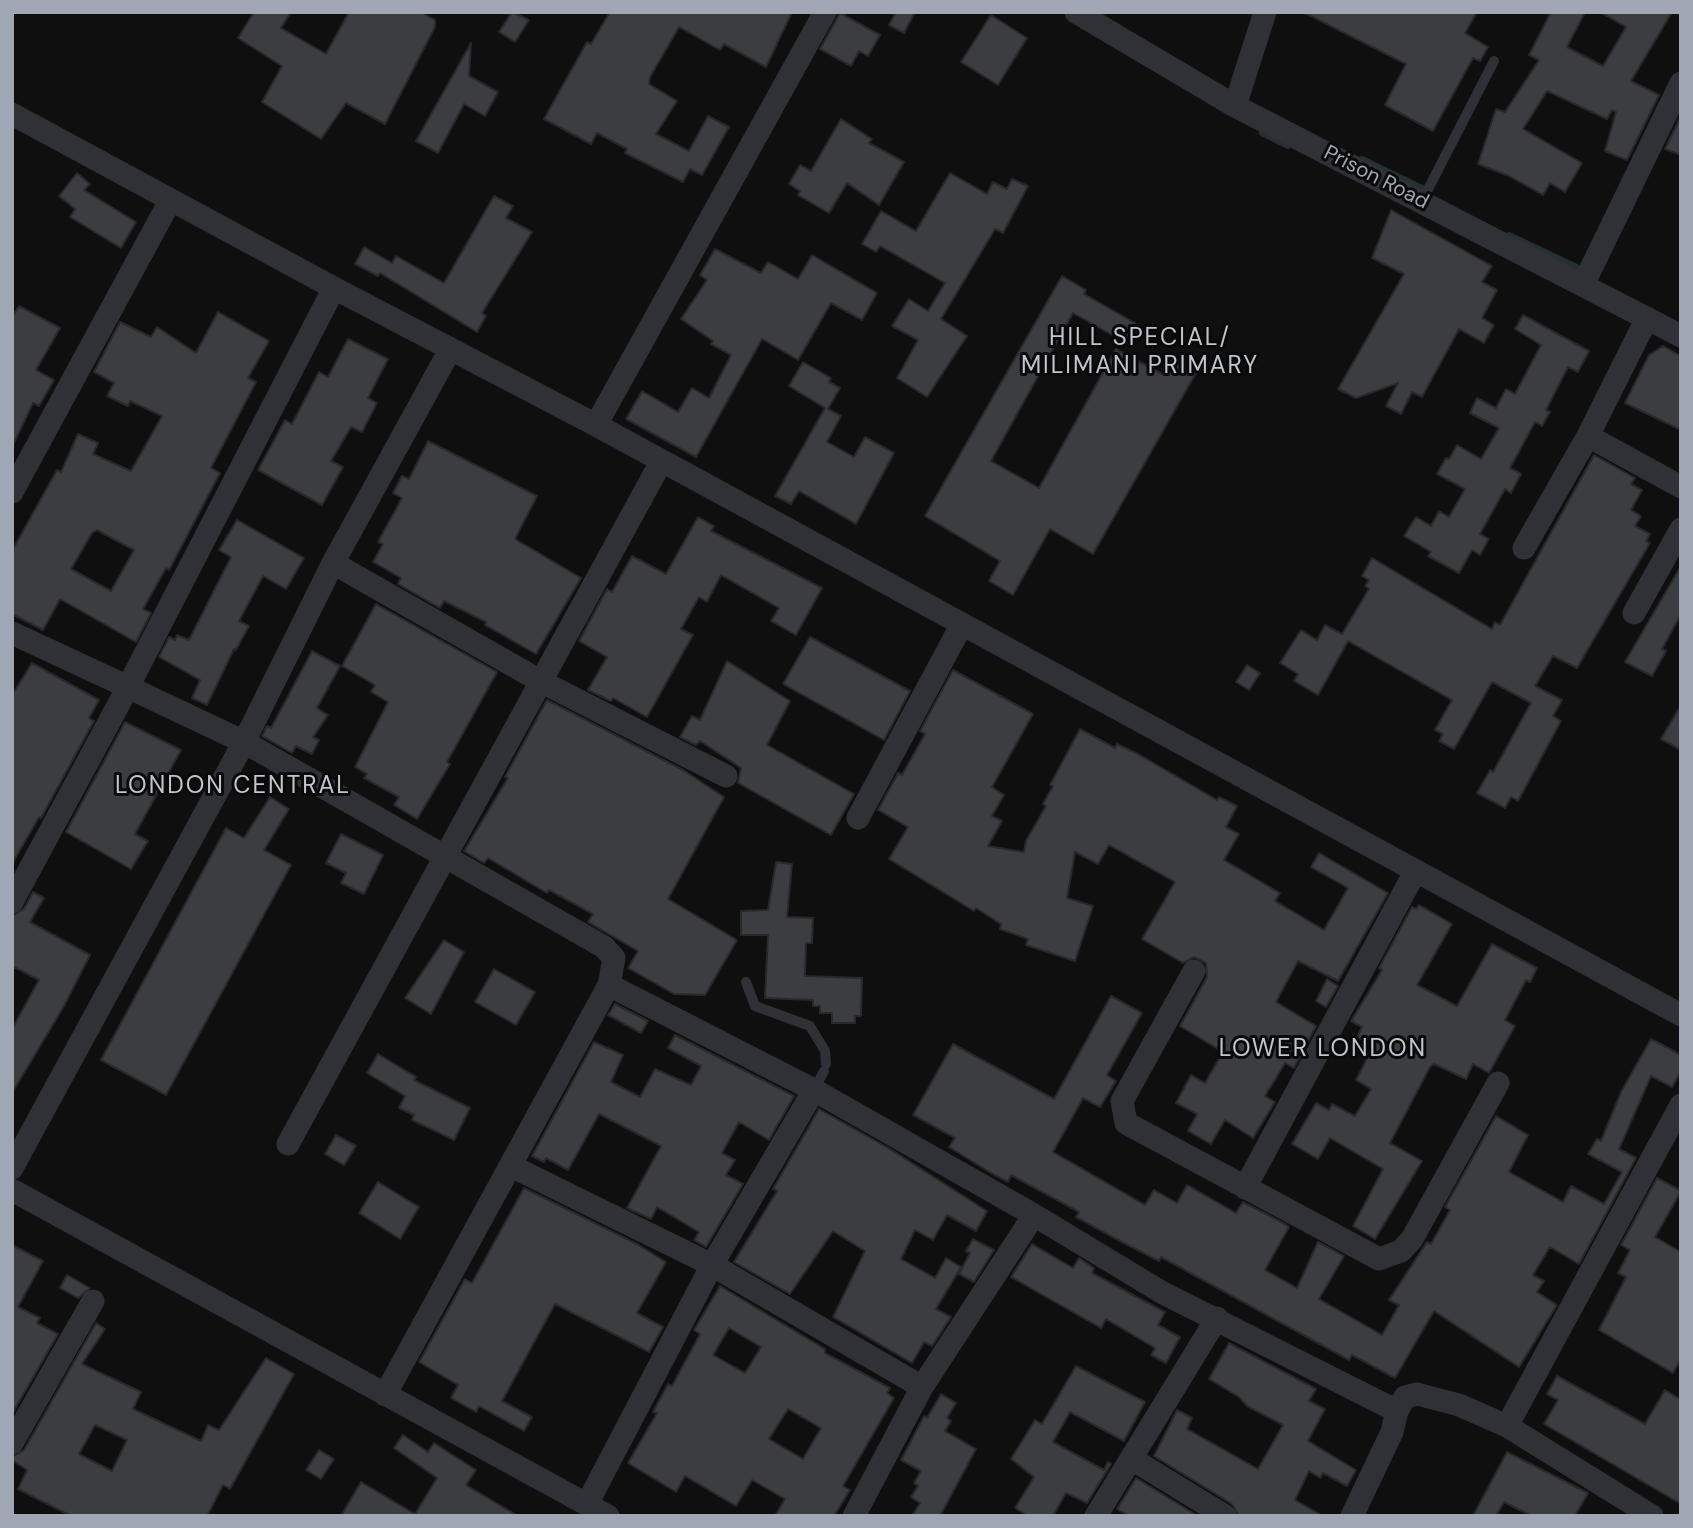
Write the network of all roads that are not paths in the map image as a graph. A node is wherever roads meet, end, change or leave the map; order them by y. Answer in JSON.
{"nodes":[{"id":1,"x":825,"y":12,"type":"edge"},
{"id":2,"x":1076,"y":12,"type":"edge"},
{"id":3,"x":1265,"y":12,"type":"edge"},
{"id":4,"x":1494,"y":61,"type":"dead end"},
{"id":5,"x":1681,"y":83,"type":"edge"},
{"id":6,"x":1235,"y":106,"type":"junction"},
{"id":7,"x":12,"y":114,"type":"edge"},
{"id":8,"x":170,"y":201,"type":"junction"},
{"id":9,"x":1422,"y":201,"type":"junction"},
{"id":10,"x":1583,"y":285,"type":"junction"},
{"id":11,"x":334,"y":288,"type":"junction"},
{"id":12,"x":1647,"y":318,"type":"junction"},
{"id":13,"x":1681,"y":335,"type":"edge"},
{"id":14,"x":450,"y":349,"type":"junction"},
{"id":15,"x":596,"y":425,"type":"junction"},
{"id":16,"x":1588,"y":436,"type":"junction"},
{"id":17,"x":661,"y":462,"type":"junction"},
{"id":18,"x":1681,"y":487,"type":"edge"},
{"id":19,"x":12,"y":492,"type":"edge"},
{"id":20,"x":1681,"y":529,"type":"edge"},
{"id":21,"x":1524,"y":548,"type":"dead end"},
{"id":22,"x":333,"y":564,"type":"junction"},
{"id":23,"x":1634,"y":614,"type":"dead end"},
{"id":24,"x":961,"y":626,"type":"junction"},
{"id":25,"x":12,"y":633,"type":"edge"},
{"id":26,"x":542,"y":682,"type":"junction"},
{"id":27,"x":128,"y":687,"type":"junction"},
{"id":28,"x":244,"y":743,"type":"junction"},
{"id":29,"x":726,"y":776,"type":"dead end"},
{"id":30,"x":858,"y":818,"type":"dead end"},
{"id":31,"x":445,"y":859,"type":"junction"},
{"id":32,"x":1415,"y":872,"type":"junction"},
{"id":33,"x":12,"y":902,"type":"edge"},
{"id":34,"x":1194,"y":971,"type":"dead end"},
{"id":35,"x":746,"y":982,"type":"dead end"},
{"id":36,"x":610,"y":985,"type":"junction"},
{"id":37,"x":1681,"y":1015,"type":"edge"},
{"id":38,"x":821,"y":1075,"type":"junction"},
{"id":39,"x":1498,"y":1083,"type":"dead end"},
{"id":40,"x":1681,"y":1105,"type":"edge"},
{"id":41,"x":288,"y":1144,"type":"dead end"},
{"id":42,"x":511,"y":1166,"type":"junction"},
{"id":43,"x":12,"y":1168,"type":"edge"},
{"id":44,"x":1245,"y":1188,"type":"junction"},
{"id":45,"x":12,"y":1190,"type":"edge"},
{"id":46,"x":1034,"y":1215,"type":"junction"},
{"id":47,"x":712,"y":1265,"type":"junction"},
{"id":48,"x":93,"y":1301,"type":"dead end"},
{"id":49,"x":1217,"y":1318,"type":"junction"},
{"id":50,"x":922,"y":1387,"type":"junction"},
{"id":51,"x":385,"y":1395,"type":"junction"},
{"id":52,"x":1396,"y":1411,"type":"junction"},
{"id":53,"x":1507,"y":1426,"type":"junction"},
{"id":54,"x":12,"y":1443,"type":"edge"},
{"id":55,"x":1132,"y":1459,"type":"junction"},
{"id":56,"x":587,"y":1504,"type":"junction"},
{"id":57,"x":608,"y":1516,"type":"edge"},
{"id":58,"x":854,"y":1516,"type":"edge"},
{"id":59,"x":1096,"y":1516,"type":"edge"},
{"id":60,"x":1225,"y":1516,"type":"edge"},
{"id":61,"x":1352,"y":1516,"type":"edge"},
{"id":62,"x":1652,"y":1516,"type":"edge"}],
"edges":[{"from":1,"to":15,"type":"street"},
{"from":2,"to":6,"type":"street","name":"Prison Road"},
{"from":3,"to":6,"type":"street"},
{"from":4,"to":9,"type":"lane"},
{"from":5,"to":10,"type":"street"},
{"from":6,"to":9,"type":"street","name":"Prison Road"},
{"from":7,"to":8,"type":"street"},
{"from":8,"to":11,"type":"street"},
{"from":8,"to":19,"type":"street"},
{"from":9,"to":10,"type":"street","name":"Prison Road"},
{"from":10,"to":12,"type":"street","name":"Prison Road"},
{"from":11,"to":14,"type":"street"},
{"from":11,"to":27,"type":"street"},
{"from":12,"to":13,"type":"street","name":"Prison Road"},
{"from":12,"to":16,"type":"street"},
{"from":14,"to":15,"type":"street"},
{"from":14,"to":22,"type":"street"},
{"from":15,"to":17,"type":"street"},
{"from":16,"to":18,"type":"street"},
{"from":16,"to":21,"type":"street"},
{"from":17,"to":24,"type":"street"},
{"from":17,"to":26,"type":"street"},
{"from":20,"to":23,"type":"street"},
{"from":22,"to":26,"type":"street"},
{"from":22,"to":28,"type":"street"},
{"from":24,"to":30,"type":"street"},
{"from":24,"to":32,"type":"street"},
{"from":25,"to":27,"type":"street"},
{"from":26,"to":29,"type":"street"},
{"from":26,"to":31,"type":"street"},
{"from":27,"to":28,"type":"street"},
{"from":27,"to":33,"type":"street"},
{"from":28,"to":31,"type":"street"},
{"from":28,"to":43,"type":"street"},
{"from":31,"to":36,"type":"street"},
{"from":31,"to":41,"type":"street"},
{"from":32,"to":37,"type":"street"},
{"from":32,"to":44,"type":"street"},
{"from":34,"to":44,"type":"street"},
{"from":35,"to":38,"type":"lane"},
{"from":36,"to":38,"type":"street"},
{"from":36,"to":42,"type":"street"},
{"from":38,"to":46,"type":"street"},
{"from":38,"to":47,"type":"street"},
{"from":39,"to":44,"type":"street"},
{"from":40,"to":53,"type":"street"},
{"from":42,"to":47,"type":"street"},
{"from":42,"to":51,"type":"street"},
{"from":45,"to":51,"type":"street"},
{"from":46,"to":49,"type":"street"},
{"from":46,"to":50,"type":"street"},
{"from":47,"to":50,"type":"street"},
{"from":47,"to":56,"type":"street"},
{"from":48,"to":54,"type":"street"},
{"from":49,"to":52,"type":"street"},
{"from":49,"to":55,"type":"street"},
{"from":50,"to":58,"type":"street"},
{"from":51,"to":56,"type":"street"},
{"from":52,"to":53,"type":"street"},
{"from":52,"to":61,"type":"street"},
{"from":53,"to":62,"type":"street"},
{"from":55,"to":59,"type":"street"},
{"from":55,"to":60,"type":"street"},
{"from":56,"to":57,"type":"street"}]}
